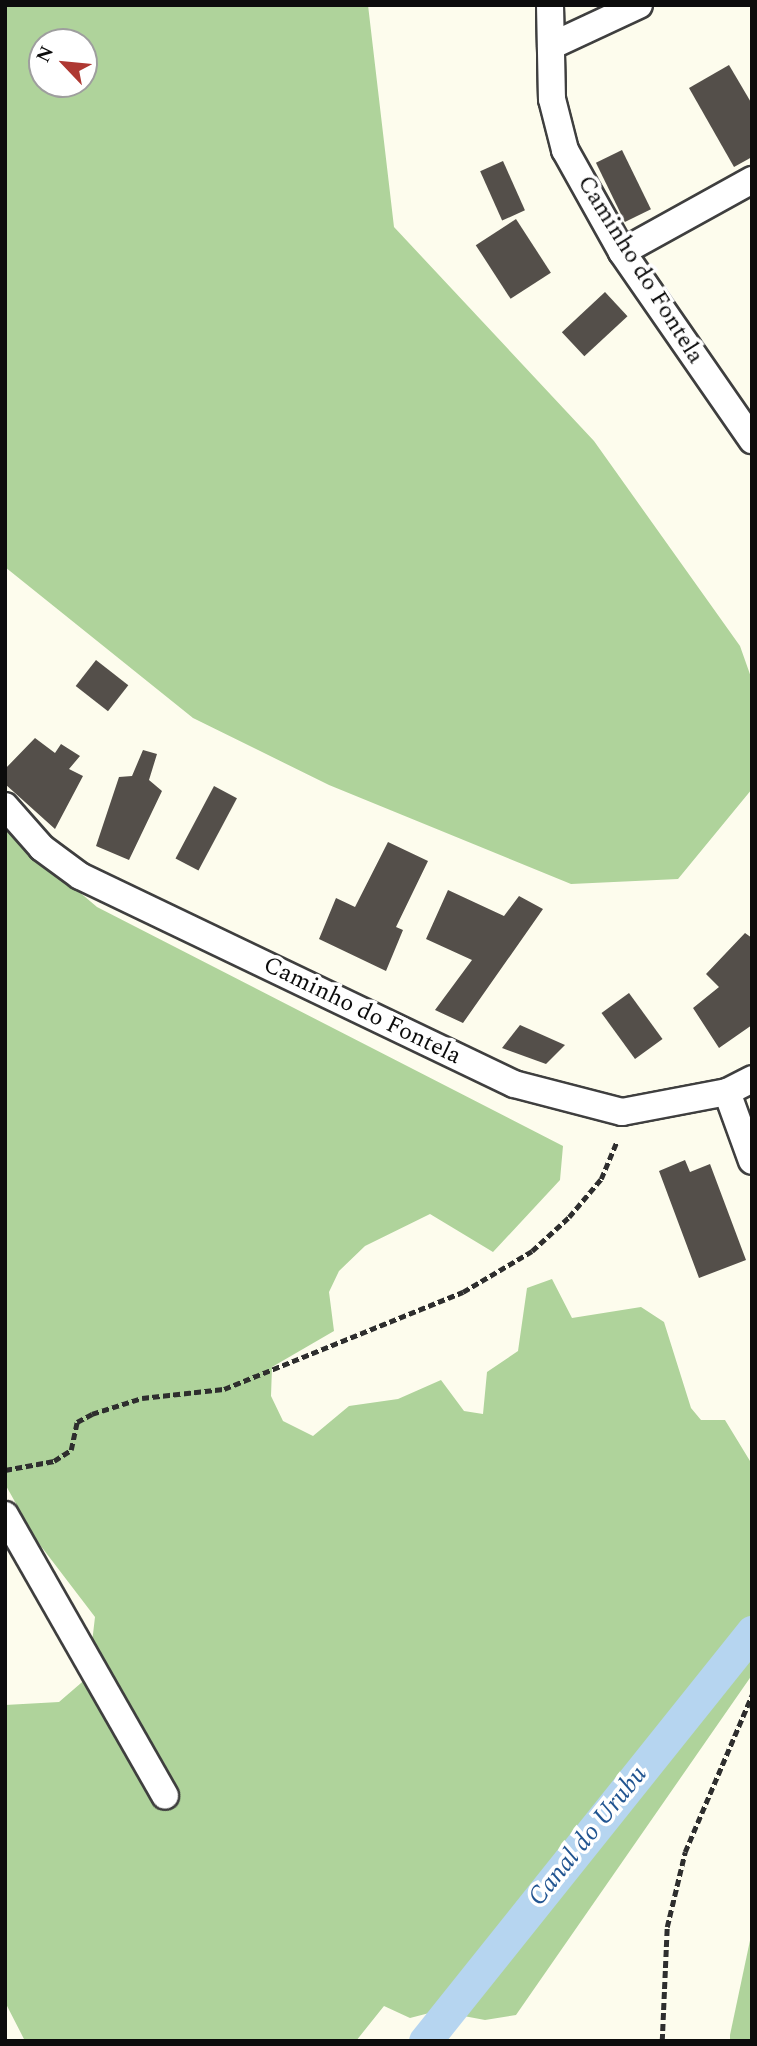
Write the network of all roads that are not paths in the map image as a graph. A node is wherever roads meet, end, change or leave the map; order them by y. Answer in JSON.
{"nodes":[{"id":1,"x":550,"y":5,"type":"edge"},
{"id":2,"x":639,"y":5,"type":"edge"},
{"id":3,"x":551,"y":46,"type":"junction"},
{"id":4,"x":752,"y":180,"type":"edge"},
{"id":5,"x":622,"y":252,"type":"junction"},
{"id":6,"x":750,"y":435,"type":"edge"},
{"id":7,"x":5,"y":806,"type":"edge"},
{"id":8,"x":745,"y":1084,"type":"edge"},
{"id":9,"x":752,"y":1161,"type":"edge"},
{"id":10,"x":5,"y":1515,"type":"edge"},
{"id":11,"x":165,"y":1796,"type":"dead end"}],
"edges":[{"from":1,"to":3,"type":"street","name":"Caminho do Fontela"},
{"from":2,"to":3,"type":"street"},
{"from":3,"to":5,"type":"street","name":"Caminho do Fontela"},
{"from":4,"to":5,"type":"street"},
{"from":5,"to":6,"type":"street","name":"Caminho do Fontela"},
{"from":7,"to":8,"type":"street","name":"Caminho do Fontela"},
{"from":8,"to":9,"type":"street"},
{"from":10,"to":11,"type":"street"}]}
